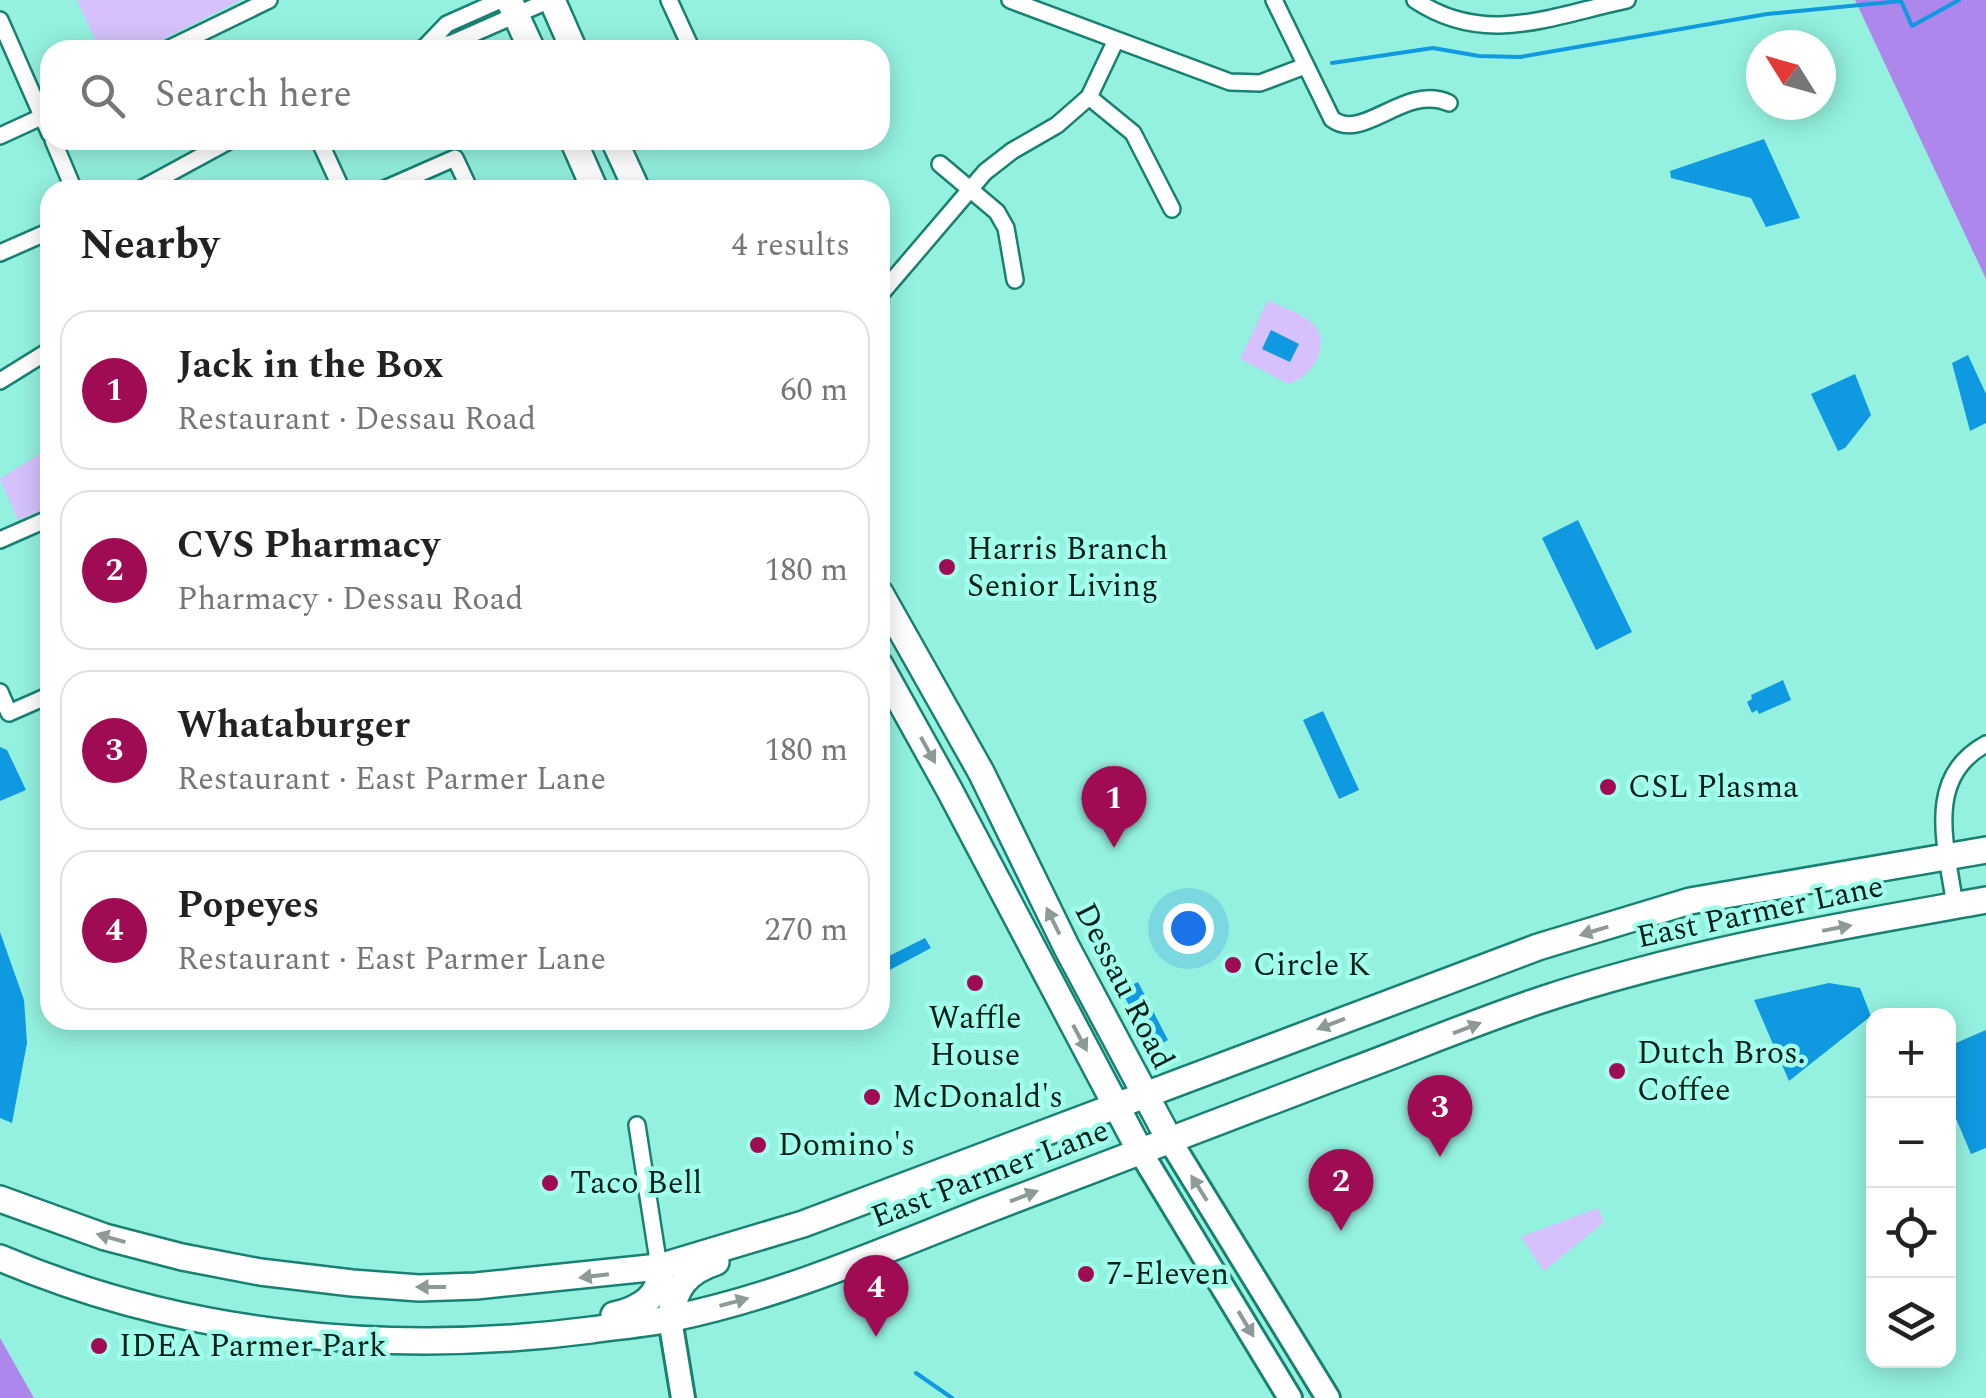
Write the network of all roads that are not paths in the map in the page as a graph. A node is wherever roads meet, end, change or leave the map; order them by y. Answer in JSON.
{"nodes":[{"id":1,"x":269,"y":0,"type":"edge"},
{"id":2,"x":551,"y":0,"type":"edge"},
{"id":3,"x":669,"y":0,"type":"edge"},
{"id":4,"x":1010,"y":0,"type":"edge"},
{"id":5,"x":1274,"y":0,"type":"edge"},
{"id":6,"x":1415,"y":0,"type":"edge"},
{"id":7,"x":1627,"y":0,"type":"edge"},
{"id":8,"x":509,"y":5,"type":"edge"},
{"id":9,"x":1571,"y":6,"type":"edge"},
{"id":10,"x":0,"y":20,"type":"edge"},
{"id":11,"x":187,"y":40,"type":"edge"},
{"id":12,"x":456,"y":40,"type":"edge"},
{"id":13,"x":527,"y":40,"type":"edge"},
{"id":14,"x":569,"y":40,"type":"edge"},
{"id":15,"x":687,"y":40,"type":"edge"},
{"id":16,"x":1116,"y":40,"type":"junction"},
{"id":17,"x":1305,"y":66,"type":"junction"},
{"id":18,"x":1089,"y":96,"type":"junction"},
{"id":19,"x":40,"y":103,"type":"edge"},
{"id":20,"x":1449,"y":103,"type":"dead end"},
{"id":21,"x":40,"y":118,"type":"edge"},
{"id":22,"x":0,"y":136,"type":"edge"},
{"id":23,"x":57,"y":150,"type":"edge"},
{"id":24,"x":213,"y":150,"type":"edge"},
{"id":25,"x":324,"y":150,"type":"edge"},
{"id":26,"x":577,"y":150,"type":"edge"},
{"id":27,"x":619,"y":150,"type":"edge"},
{"id":28,"x":940,"y":164,"type":"dead end"},
{"id":29,"x":70,"y":180,"type":"edge"},
{"id":30,"x":158,"y":180,"type":"edge"},
{"id":31,"x":337,"y":180,"type":"edge"},
{"id":32,"x":405,"y":180,"type":"edge"},
{"id":33,"x":465,"y":180,"type":"edge"},
{"id":34,"x":590,"y":180,"type":"edge"},
{"id":35,"x":633,"y":180,"type":"edge"},
{"id":36,"x":968,"y":189,"type":"junction"},
{"id":37,"x":1172,"y":209,"type":"dead end"},
{"id":38,"x":40,"y":235,"type":"edge"},
{"id":39,"x":0,"y":253,"type":"edge"},
{"id":40,"x":1015,"y":280,"type":"dead end"},
{"id":41,"x":890,"y":282,"type":"edge"},
{"id":42,"x":40,"y":356,"type":"edge"},
{"id":43,"x":0,"y":381,"type":"edge"},
{"id":44,"x":40,"y":522,"type":"edge"},
{"id":45,"x":0,"y":540,"type":"edge"},
{"id":46,"x":890,"y":610,"type":"edge"},
{"id":47,"x":890,"y":683,"type":"edge"},
{"id":48,"x":0,"y":692,"type":"edge"},
{"id":49,"x":40,"y":700,"type":"edge"},
{"id":50,"x":1986,"y":744,"type":"edge"},
{"id":51,"x":981,"y":772,"type":"junction"},
{"id":52,"x":950,"y":791,"type":"junction"},
{"id":53,"x":1986,"y":850,"type":"edge"},
{"id":54,"x":1948,"y":857,"type":"junction"},
{"id":55,"x":1986,"y":900,"type":"edge"},
{"id":56,"x":1954,"y":906,"type":"junction"},
{"id":57,"x":1143,"y":1094,"type":"junction"},
{"id":58,"x":1116,"y":1106,"type":"junction"},
{"id":59,"x":638,"y":1125,"type":"dead end"},
{"id":60,"x":1169,"y":1138,"type":"junction"},
{"id":61,"x":1140,"y":1152,"type":"junction"},
{"id":62,"x":0,"y":1199,"type":"edge"},
{"id":63,"x":816,"y":1219,"type":"junction"},
{"id":64,"x":0,"y":1258,"type":"edge"},
{"id":65,"x":659,"y":1268,"type":"junction"},
{"id":66,"x":670,"y":1319,"type":"junction"},
{"id":67,"x":520,"y":1338,"type":"junction"},
{"id":68,"x":683,"y":1398,"type":"edge"},
{"id":69,"x":1290,"y":1398,"type":"edge"},
{"id":70,"x":1328,"y":1398,"type":"edge"}],
"edges":[{"from":1,"to":11,"type":"street"},
{"from":2,"to":8,"type":"street"},
{"from":2,"to":14,"type":"main road"},
{"from":3,"to":15,"type":"street"},
{"from":4,"to":16,"type":"street"},
{"from":5,"to":17,"type":"street"},
{"from":6,"to":9,"type":"street"},
{"from":7,"to":9,"type":"street"},
{"from":8,"to":12,"type":"street"},
{"from":8,"to":13,"type":"main road"},
{"from":10,"to":19,"type":"street"},
{"from":16,"to":17,"type":"street"},
{"from":16,"to":18,"type":"street"},
{"from":17,"to":20,"type":"street"},
{"from":18,"to":36,"type":"street"},
{"from":18,"to":37,"type":"street"},
{"from":21,"to":22,"type":"street"},
{"from":23,"to":29,"type":"street"},
{"from":24,"to":30,"type":"street"},
{"from":25,"to":31,"type":"street"},
{"from":26,"to":34,"type":"main road"},
{"from":27,"to":35,"type":"main road"},
{"from":28,"to":36,"type":"street"},
{"from":32,"to":33,"type":"street"},
{"from":36,"to":40,"type":"street"},
{"from":36,"to":41,"type":"street"},
{"from":38,"to":39,"type":"street"},
{"from":42,"to":43,"type":"street"},
{"from":44,"to":45,"type":"street"},
{"from":46,"to":51,"type":"main road","name":"Dessau Road"},
{"from":47,"to":52,"type":"main road","name":"Dessau Road","one_way":true},
{"from":48,"to":49,"type":"street"},
{"from":50,"to":54,"type":"street"},
{"from":51,"to":52,"type":"main road"},
{"from":57,"to":51,"type":"main road","name":"Dessau Road","one_way":true},
{"from":52,"to":58,"type":"main road","name":"Dessau Road","one_way":true},
{"from":53,"to":54,"type":"main road","name":"East Parmer Lane"},
{"from":54,"to":56,"type":"street"},
{"from":54,"to":57,"type":"main road","name":"East Parmer Lane","one_way":true},
{"from":55,"to":56,"type":"main road","name":"East Parmer Lane"},
{"from":60,"to":56,"type":"main road","name":"East Parmer Lane","one_way":true},
{"from":57,"to":58,"type":"main road","name":"East Parmer Lane"},
{"from":57,"to":60,"type":"main road","name":"Dessau Road"},
{"from":58,"to":61,"type":"main road","name":"Dessau Road"},
{"from":58,"to":63,"type":"main road","name":"East Parmer Lane"},
{"from":59,"to":65,"type":"street"},
{"from":60,"to":61,"type":"main road","name":"East Parmer Lane"},
{"from":70,"to":60,"type":"main road","name":"Dessau Road","one_way":true},
{"from":66,"to":61,"type":"main road","name":"East Parmer Lane","one_way":true},
{"from":61,"to":69,"type":"main road","name":"Dessau Road","one_way":true},
{"from":65,"to":62,"type":"main road","name":"East Parmer Lane","one_way":true},
{"from":63,"to":65,"type":"main road","name":"East Parmer Lane"},
{"from":63,"to":66,"type":"main road"},
{"from":64,"to":67,"type":"main road","name":"East Parmer Lane"},
{"from":65,"to":67,"type":"main road"},
{"from":66,"to":67,"type":"main road","name":"East Parmer Lane"},
{"from":66,"to":68,"type":"main road"}]}
